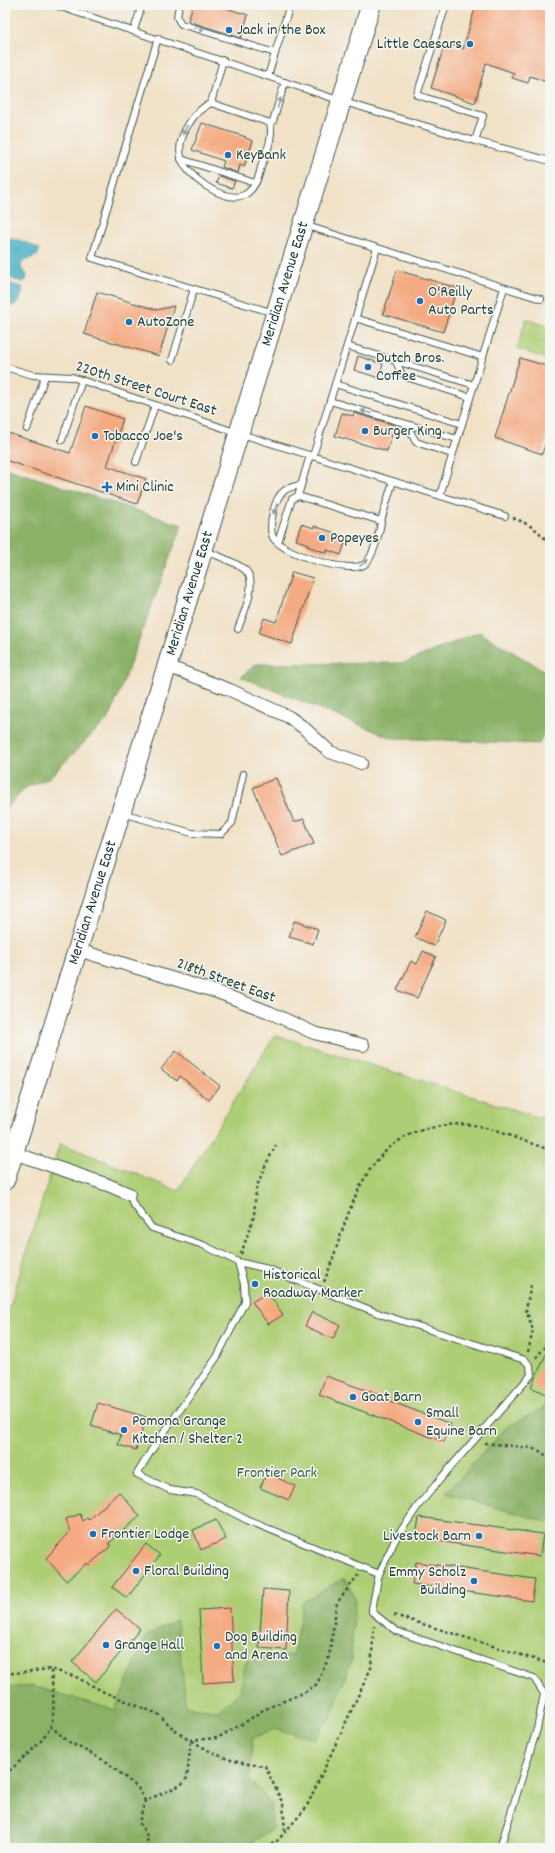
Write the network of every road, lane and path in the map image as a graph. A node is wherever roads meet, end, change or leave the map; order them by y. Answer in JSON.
{"nodes":[{"id":1,"x":55,"y":5,"type":"edge"},
{"id":2,"x":142,"y":5,"type":"edge"},
{"id":3,"x":179,"y":5,"type":"edge"},
{"id":4,"x":290,"y":5,"type":"edge"},
{"id":5,"x":372,"y":5,"type":"edge"},
{"id":6,"x":446,"y":5,"type":"edge"},
{"id":7,"x":134,"y":30,"type":"junction"},
{"id":8,"x":158,"y":38,"type":"junction"},
{"id":9,"x":275,"y":53,"type":"junction"},
{"id":10,"x":223,"y":60,"type":"junction"},
{"id":11,"x":268,"y":76,"type":"junction"},
{"id":12,"x":286,"y":82,"type":"junction"},
{"id":13,"x":341,"y":101,"type":"junction"},
{"id":14,"x":212,"y":103,"type":"junction"},
{"id":15,"x":270,"y":123,"type":"junction"},
{"id":16,"x":475,"y":141,"type":"junction"},
{"id":17,"x":181,"y":159,"type":"junction"},
{"id":18,"x":550,"y":161,"type":"edge"},
{"id":19,"x":255,"y":183,"type":"junction"},
{"id":20,"x":303,"y":224,"type":"junction"},
{"id":21,"x":377,"y":248,"type":"junction"},
{"id":22,"x":504,"y":288,"type":"junction"},
{"id":23,"x":194,"y":290,"type":"junction"},
{"id":24,"x":541,"y":299,"type":"dead end"},
{"id":25,"x":275,"y":314,"type":"junction"},
{"id":26,"x":356,"y":318,"type":"junction"},
{"id":27,"x":347,"y":346,"type":"junction"},
{"id":28,"x":483,"y":357,"type":"junction"},
{"id":29,"x":172,"y":360,"type":"dead end"},
{"id":30,"x":396,"y":361,"type":"junction"},
{"id":31,"x":5,"y":367,"type":"edge"},
{"id":32,"x":45,"y":376,"type":"junction"},
{"id":33,"x":82,"y":380,"type":"junction"},
{"id":34,"x":335,"y":384,"type":"junction"},
{"id":35,"x":474,"y":385,"type":"junction"},
{"id":36,"x":470,"y":397,"type":"junction"},
{"id":37,"x":330,"y":401,"type":"junction"},
{"id":38,"x":155,"y":406,"type":"junction"},
{"id":39,"x":406,"y":424,"type":"junction"},
{"id":40,"x":462,"y":424,"type":"junction"},
{"id":41,"x":27,"y":429,"type":"dead end"},
{"id":42,"x":238,"y":433,"type":"junction"},
{"id":43,"x":457,"y":439,"type":"junction"},
{"id":44,"x":62,"y":440,"type":"dead end"},
{"id":45,"x":452,"y":454,"type":"junction"},
{"id":46,"x":312,"y":456,"type":"junction"},
{"id":47,"x":136,"y":462,"type":"dead end"},
{"id":48,"x":393,"y":481,"type":"junction"},
{"id":49,"x":301,"y":485,"type":"junction"},
{"id":50,"x":440,"y":495,"type":"junction"},
{"id":51,"x":298,"y":496,"type":"junction"},
{"id":52,"x":505,"y":516,"type":"joint"},
{"id":53,"x":381,"y":521,"type":"junction"},
{"id":54,"x":278,"y":542,"type":"junction"},
{"id":55,"x":550,"y":546,"type":"edge"},
{"id":56,"x":203,"y":549,"type":"junction"},
{"id":57,"x":238,"y":629,"type":"dead end"},
{"id":58,"x":167,"y":666,"type":"junction"},
{"id":59,"x":361,"y":763,"type":"dead end"},
{"id":60,"x":243,"y":774,"type":"dead end"},
{"id":61,"x":121,"y":812,"type":"junction"},
{"id":62,"x":78,"y":950,"type":"junction"},
{"id":63,"x":363,"y":1045,"type":"dead end"},
{"id":64,"x":276,"y":1145,"type":"dead end"},
{"id":65,"x":550,"y":1150,"type":"edge"},
{"id":66,"x":9,"y":1151,"type":"edge"},
{"id":67,"x":5,"y":1180,"type":"edge"},
{"id":68,"x":129,"y":1194,"type":"joint"},
{"id":69,"x":238,"y":1262,"type":"junction"},
{"id":70,"x":531,"y":1284,"type":"dead end"},
{"id":71,"x":321,"y":1291,"type":"junction"},
{"id":72,"x":550,"y":1345,"type":"edge"},
{"id":73,"x":526,"y":1360,"type":"junction"},
{"id":74,"x":530,"y":1366,"type":"junction"},
{"id":75,"x":473,"y":1442,"type":"junction"},
{"id":76,"x":550,"y":1460,"type":"edge"},
{"id":77,"x":365,"y":1568,"type":"junction"},
{"id":78,"x":379,"y":1574,"type":"junction"},
{"id":79,"x":372,"y":1610,"type":"junction"},
{"id":80,"x":550,"y":1664,"type":"edge"},
{"id":81,"x":51,"y":1669,"type":"junction"},
{"id":82,"x":5,"y":1674,"type":"edge"},
{"id":83,"x":50,"y":1726,"type":"junction"},
{"id":84,"x":191,"y":1740,"type":"junction"},
{"id":85,"x":5,"y":1775,"type":"edge"},
{"id":86,"x":145,"y":1801,"type":"junction"},
{"id":87,"x":286,"y":1831,"type":"junction"},
{"id":88,"x":148,"y":1848,"type":"edge"},
{"id":89,"x":266,"y":1848,"type":"edge"},
{"id":90,"x":500,"y":1848,"type":"edge"}],
"edges":[{"from":1,"to":7,"type":"lane"},
{"from":2,"to":7,"type":"lane"},
{"from":3,"to":9,"type":"lane","one_way":true},
{"from":4,"to":9,"type":"lane"},
{"from":5,"to":13,"type":"main road","name":"Meridian Avenue East"},
{"from":6,"to":16,"type":"lane"},
{"from":7,"to":8,"type":"lane"},
{"from":8,"to":10,"type":"lane"},
{"from":8,"to":23,"type":"lane"},
{"from":9,"to":11,"type":"lane"},
{"from":10,"to":11,"type":"lane"},
{"from":10,"to":14,"type":"lane"},
{"from":11,"to":12,"type":"lane"},
{"from":12,"to":13,"type":"lane"},
{"from":15,"to":12,"type":"lane","one_way":true},
{"from":13,"to":16,"type":"lane"},
{"from":13,"to":20,"type":"main road","name":"Meridian Avenue East"},
{"from":14,"to":15,"type":"lane"},
{"from":14,"to":17,"type":"lane","one_way":true},
{"from":15,"to":19,"type":"lane"},
{"from":16,"to":18,"type":"lane"},
{"from":17,"to":19,"type":"lane"},
{"from":17,"to":19,"type":"lane"},
{"from":20,"to":21,"type":"lane"},
{"from":20,"to":25,"type":"main road","name":"Meridian Avenue East"},
{"from":21,"to":22,"type":"lane"},
{"from":21,"to":26,"type":"lane"},
{"from":22,"to":24,"type":"lane"},
{"from":22,"to":28,"type":"lane"},
{"from":23,"to":25,"type":"lane"},
{"from":23,"to":29,"type":"lane"},
{"from":25,"to":42,"type":"main road","name":"Meridian Avenue East"},
{"from":26,"to":27,"type":"lane"},
{"from":26,"to":28,"type":"lane"},
{"from":27,"to":30,"type":"lane"},
{"from":27,"to":34,"type":"lane"},
{"from":28,"to":35,"type":"lane"},
{"from":30,"to":35,"type":"lane"},
{"from":30,"to":36,"type":"lane"},
{"from":31,"to":32,"type":"lane","name":"220th Street Court East"},
{"from":32,"to":33,"type":"lane","name":"220th Street Court East"},
{"from":32,"to":41,"type":"lane"},
{"from":33,"to":38,"type":"lane","name":"220th Street Court East"},
{"from":33,"to":44,"type":"lane"},
{"from":34,"to":37,"type":"lane"},
{"from":34,"to":40,"type":"lane"},
{"from":35,"to":36,"type":"lane"},
{"from":36,"to":40,"type":"lane"},
{"from":39,"to":37,"type":"lane","one_way":true},
{"from":37,"to":46,"type":"lane"},
{"from":38,"to":42,"type":"lane","name":"220th Street Court East"},
{"from":38,"to":47,"type":"lane"},
{"from":39,"to":43,"type":"lane"},
{"from":39,"to":45,"type":"lane"},
{"from":40,"to":43,"type":"lane"},
{"from":42,"to":46,"type":"lane","name":"220th Street Court East"},
{"from":42,"to":56,"type":"main road","name":"Meridian Avenue East"},
{"from":43,"to":45,"type":"lane"},
{"from":45,"to":50,"type":"lane"},
{"from":46,"to":48,"type":"lane","name":"220th Street Court East"},
{"from":46,"to":49,"type":"lane"},
{"from":48,"to":50,"type":"lane","name":"220th Street Court East"},
{"from":48,"to":53,"type":"lane"},
{"from":49,"to":51,"type":"lane"},
{"from":49,"to":54,"type":"lane","one_way":true},
{"from":50,"to":52,"type":"lane","name":"220th Street Court East"},
{"from":51,"to":53,"type":"lane"},
{"from":51,"to":54,"type":"lane"},
{"from":52,"to":55,"type":"path"},
{"from":54,"to":53,"type":"lane","one_way":true},
{"from":56,"to":57,"type":"lane"},
{"from":56,"to":58,"type":"main road","name":"Meridian Avenue East"},
{"from":58,"to":59,"type":"street"},
{"from":58,"to":61,"type":"main road","name":"Meridian Avenue East"},
{"from":60,"to":61,"type":"lane"},
{"from":61,"to":62,"type":"main road","name":"Meridian Avenue East"},
{"from":62,"to":63,"type":"street","name":"218th Street East"},
{"from":62,"to":66,"type":"main road","name":"Meridian Avenue East"},
{"from":64,"to":69,"type":"path"},
{"from":65,"to":71,"type":"path"},
{"from":66,"to":67,"type":"main road","name":"Meridian Avenue East"},
{"from":66,"to":68,"type":"street"},
{"from":68,"to":69,"type":"lane"},
{"from":69,"to":71,"type":"lane"},
{"from":69,"to":77,"type":"lane"},
{"from":70,"to":73,"type":"path"},
{"from":71,"to":73,"type":"lane"},
{"from":72,"to":74,"type":"path"},
{"from":73,"to":74,"type":"lane"},
{"from":74,"to":75,"type":"lane"},
{"from":75,"to":76,"type":"path"},
{"from":75,"to":78,"type":"lane"},
{"from":77,"to":78,"type":"lane"},
{"from":77,"to":84,"type":"path"},
{"from":78,"to":79,"type":"lane"},
{"from":79,"to":80,"type":"path"},
{"from":79,"to":87,"type":"path"},
{"from":79,"to":90,"type":"lane"},
{"from":81,"to":82,"type":"path"},
{"from":81,"to":83,"type":"path"},
{"from":81,"to":84,"type":"path"},
{"from":83,"to":85,"type":"path"},
{"from":83,"to":86,"type":"path"},
{"from":84,"to":86,"type":"path"},
{"from":84,"to":87,"type":"path"},
{"from":86,"to":88,"type":"path"},
{"from":87,"to":89,"type":"path"}]}
